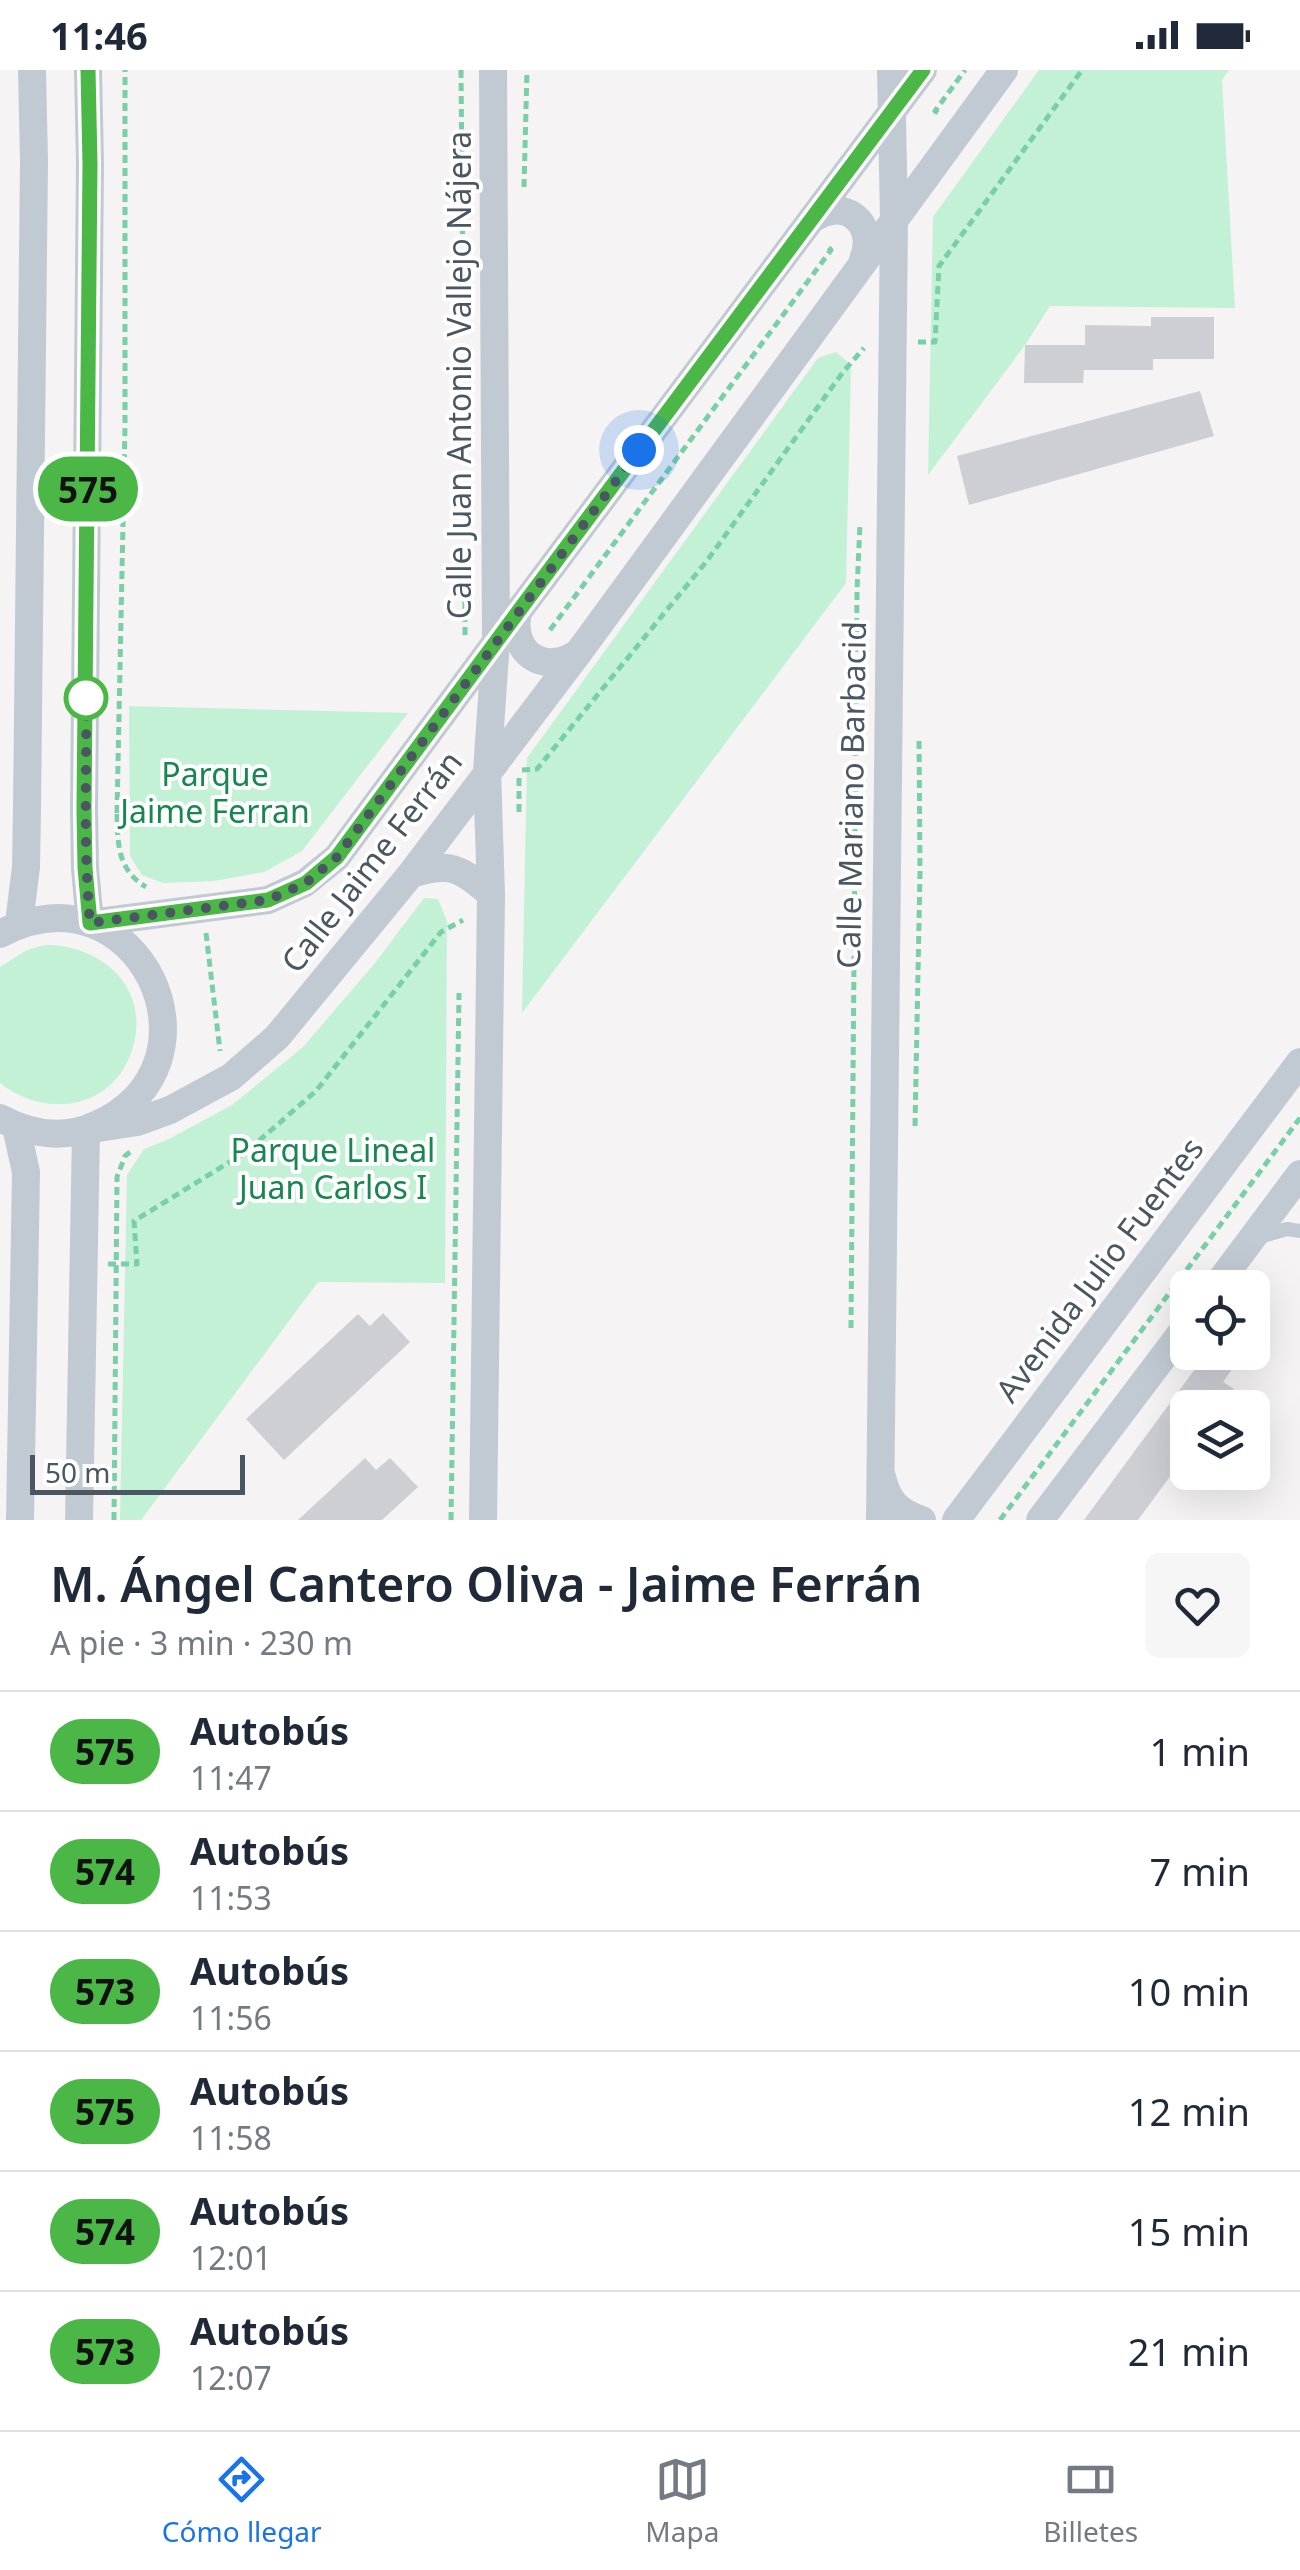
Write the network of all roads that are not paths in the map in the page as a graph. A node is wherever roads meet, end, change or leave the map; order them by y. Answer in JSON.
{"nodes":[{"id":1,"x":32,"y":70,"type":"edge"},
{"id":2,"x":88,"y":70,"type":"edge"},
{"id":3,"x":493,"y":70,"type":"edge"},
{"id":4,"x":891,"y":70,"type":"edge"},
{"id":5,"x":923,"y":70,"type":"edge"},
{"id":6,"x":1004,"y":70,"type":"edge"},
{"id":7,"x":893,"y":110,"type":"junction"},
{"id":8,"x":894,"y":218,"type":"junction"},
{"id":9,"x":808,"y":224,"type":"junction"},
{"id":10,"x":864,"y":260,"type":"junction"},
{"id":11,"x":518,"y":612,"type":"junction"},
{"id":12,"x":496,"y":641,"type":"junction"},
{"id":13,"x":579,"y":652,"type":"junction"},
{"id":14,"x":487,"y":771,"type":"junction"},
{"id":15,"x":410,"y":874,"type":"junction"},
{"id":16,"x":490,"y":907,"type":"junction"},
{"id":17,"x":90,"y":923,"type":"junction"},
{"id":18,"x":9,"y":928,"type":"edge"},
{"id":19,"x":1300,"y":1062,"type":"edge"},
{"id":20,"x":8,"y":1122,"type":"edge"},
{"id":21,"x":86,"y":1130,"type":"junction"},
{"id":22,"x":1300,"y":1174,"type":"edge"},
{"id":23,"x":1300,"y":1230,"type":"edge"},
{"id":24,"x":1251,"y":1239,"type":"junction"},
{"id":25,"x":1228,"y":1270,"type":"edge"},
{"id":26,"x":1170,"y":1348,"type":"edge"},
{"id":27,"x":880,"y":1467,"type":"junction"},
{"id":28,"x":953,"y":1519,"type":"edge"},
{"id":29,"x":20,"y":1520,"type":"edge"},
{"id":30,"x":79,"y":1520,"type":"edge"},
{"id":31,"x":483,"y":1520,"type":"edge"},
{"id":32,"x":880,"y":1520,"type":"edge"},
{"id":33,"x":922,"y":1520,"type":"edge"},
{"id":34,"x":1040,"y":1520,"type":"edge"}],
"edges":[{"from":1,"to":18,"type":"street"},
{"from":2,"to":17,"type":"street"},
{"from":3,"to":12,"type":"street","name":"Calle Juan Antonio Vallejo Nájera"},
{"from":4,"to":7,"type":"street","name":"Calle Mariano Barbacid"},
{"from":5,"to":7,"type":"street","name":"Calle Jaime Ferrán"},
{"from":6,"to":8,"type":"street","name":"Calle Jaime Ferrán"},
{"from":7,"to":8,"type":"street","name":"Calle Mariano Barbacid"},
{"from":7,"to":9,"type":"street","name":"Calle Jaime Ferrán"},
{"from":8,"to":10,"type":"street","name":"Calle Jaime Ferrán"},
{"from":8,"to":27,"type":"street","name":"Calle Mariano Barbacid"},
{"from":9,"to":10,"type":"street"},
{"from":9,"to":11,"type":"street","name":"Calle Jaime Ferrán"},
{"from":10,"to":13,"type":"street","name":"Calle Jaime Ferrán"},
{"from":11,"to":12,"type":"street","name":"Calle Jaime Ferrán"},
{"from":11,"to":13,"type":"street"},
{"from":12,"to":14,"type":"street","name":"Calle Juan Antonio Vallejo Nájera"},
{"from":12,"to":17,"type":"street","name":"Calle Jaime Ferrán"},
{"from":13,"to":14,"type":"street","name":"Calle Jaime Ferrán"},
{"from":14,"to":15,"type":"street","name":"Calle Jaime Ferrán"},
{"from":14,"to":16,"type":"street","name":"Calle Juan Antonio Vallejo Nájera"},
{"from":15,"to":16,"type":"street"},
{"from":15,"to":21,"type":"street","name":"Calle Jaime Ferrán"},
{"from":16,"to":31,"type":"street","name":"Calle Juan Antonio Vallejo Nájera"},
{"from":17,"to":18,"type":"street","name":"Calle Jaime Ferrán"},
{"from":17,"to":21,"type":"street"},
{"from":19,"to":28,"type":"street","name":"Avenida Julio Fuentes"},
{"from":20,"to":21,"type":"street","name":"Calle Jaime Ferrán"},
{"from":20,"to":29,"type":"street"},
{"from":21,"to":30,"type":"street"},
{"from":22,"to":24,"type":"street"},
{"from":23,"to":24,"type":"lane"},
{"from":24,"to":25,"type":"street"},
{"from":26,"to":34,"type":"street"},
{"from":27,"to":32,"type":"street","name":"Calle Mariano Barbacid"},
{"from":27,"to":33,"type":"street"}]}
